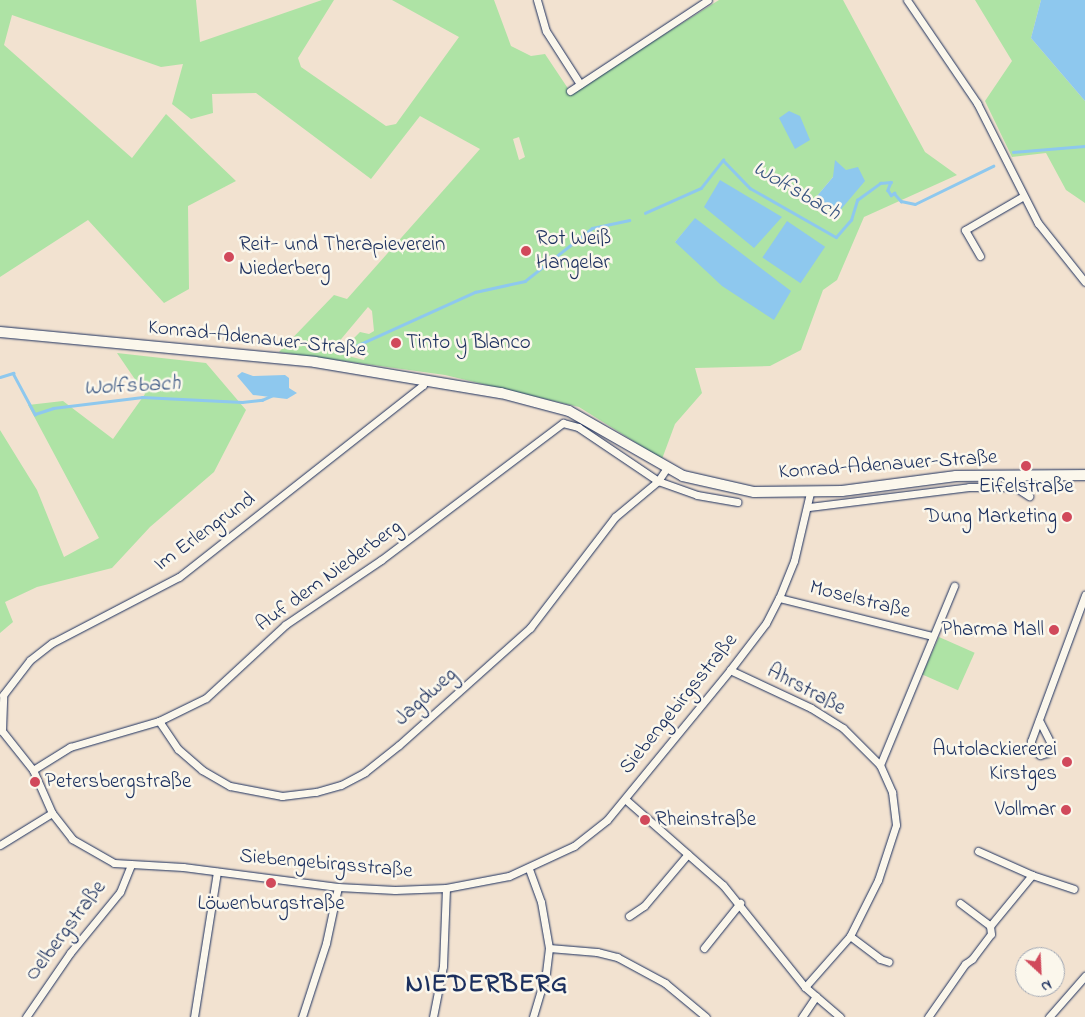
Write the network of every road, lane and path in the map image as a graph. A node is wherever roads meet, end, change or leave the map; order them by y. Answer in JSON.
{"nodes":[{"id":1,"x":537,"y":0,"type":"edge"},
{"id":2,"x":708,"y":0,"type":"edge"},
{"id":3,"x":907,"y":0,"type":"edge"},
{"id":4,"x":580,"y":84,"type":"junction"},
{"id":5,"x":570,"y":91,"type":"dead end"},
{"id":6,"x":1022,"y":197,"type":"junction"},
{"id":7,"x":980,"y":256,"type":"dead end"},
{"id":8,"x":1085,"y":282,"type":"edge"},
{"id":9,"x":0,"y":332,"type":"edge"},
{"id":10,"x":425,"y":379,"type":"junction"},
{"id":11,"x":666,"y":469,"type":"junction"},
{"id":12,"x":1085,"y":475,"type":"edge"},
{"id":13,"x":658,"y":481,"type":"junction"},
{"id":14,"x":810,"y":494,"type":"junction"},
{"id":15,"x":1030,"y":496,"type":"dead end"},
{"id":16,"x":737,"y":502,"type":"dead end"},
{"id":17,"x":809,"y":508,"type":"junction"},
{"id":18,"x":954,"y":586,"type":"dead end"},
{"id":19,"x":1085,"y":595,"type":"edge"},
{"id":20,"x":780,"y":598,"type":"junction"},
{"id":21,"x":932,"y":636,"type":"junction"},
{"id":22,"x":730,"y":670,"type":"junction"},
{"id":23,"x":1039,"y":720,"type":"dead end"},
{"id":24,"x":159,"y":721,"type":"junction"},
{"id":25,"x":1,"y":731,"type":"edge"},
{"id":26,"x":880,"y":765,"type":"junction"},
{"id":27,"x":33,"y":770,"type":"junction"},
{"id":28,"x":626,"y":800,"type":"junction"},
{"id":29,"x":52,"y":814,"type":"junction"},
{"id":30,"x":0,"y":845,"type":"edge"},
{"id":31,"x":978,"y":851,"type":"dead end"},
{"id":32,"x":688,"y":854,"type":"junction"},
{"id":33,"x":131,"y":866,"type":"junction"},
{"id":34,"x":529,"y":869,"type":"junction"},
{"id":35,"x":217,"y":872,"type":"junction"},
{"id":36,"x":1032,"y":875,"type":"junction"},
{"id":37,"x":338,"y":887,"type":"junction"},
{"id":38,"x":446,"y":888,"type":"junction"},
{"id":39,"x":1074,"y":889,"type":"dead end"},
{"id":40,"x":740,"y":903,"type":"junction"},
{"id":41,"x":960,"y":903,"type":"dead end"},
{"id":42,"x":629,"y":916,"type":"dead end"},
{"id":43,"x":990,"y":926,"type":"junction"},
{"id":44,"x":850,"y":936,"type":"junction"},
{"id":45,"x":549,"y":948,"type":"junction"},
{"id":46,"x":704,"y":948,"type":"dead end"},
{"id":47,"x":889,"y":962,"type":"dead end"},
{"id":48,"x":1085,"y":976,"type":"edge"},
{"id":49,"x":805,"y":987,"type":"junction"},
{"id":50,"x":816,"y":996,"type":"junction"},
{"id":51,"x":26,"y":1017,"type":"edge"},
{"id":52,"x":194,"y":1017,"type":"edge"},
{"id":53,"x":302,"y":1017,"type":"edge"},
{"id":54,"x":433,"y":1017,"type":"edge"},
{"id":55,"x":533,"y":1017,"type":"edge"},
{"id":56,"x":706,"y":1017,"type":"edge"},
{"id":57,"x":802,"y":1017,"type":"edge"},
{"id":58,"x":840,"y":1017,"type":"edge"},
{"id":59,"x":928,"y":1017,"type":"edge"},
{"id":60,"x":1049,"y":1017,"type":"edge"}],
"edges":[{"from":1,"to":4,"type":"street"},
{"from":2,"to":4,"type":"street"},
{"from":3,"to":6,"type":"street"},
{"from":4,"to":5,"type":"street"},
{"from":6,"to":7,"type":"street"},
{"from":6,"to":8,"type":"street"},
{"from":9,"to":10,"type":"street","name":"Konrad-Adenauer-Straße"},
{"from":10,"to":11,"type":"street","name":"Konrad-Adenauer-Straße"},
{"from":10,"to":25,"type":"street","name":"Im Erlengrund"},
{"from":11,"to":13,"type":"street","name":"Jagdweg"},
{"from":11,"to":14,"type":"street","name":"Konrad-Adenauer-Straße"},
{"from":12,"to":14,"type":"street","name":"Konrad-Adenauer-Straße"},
{"from":13,"to":16,"type":"street"},
{"from":13,"to":24,"type":"street","name":"Auf dem Niederberg"},
{"from":13,"to":24,"type":"street","name":"Jagdweg"},
{"from":14,"to":17,"type":"street","name":"Siebengebirgsstraße"},
{"from":15,"to":17,"type":"street","name":"Konrad-Adenauer-Straße"},
{"from":17,"to":20,"type":"street","name":"Siebengebirgsstraße"},
{"from":18,"to":21,"type":"street","name":"Moselstraße"},
{"from":19,"to":23,"type":"street"},
{"from":20,"to":21,"type":"street","name":"Moselstraße"},
{"from":20,"to":22,"type":"street","name":"Siebengebirgsstraße"},
{"from":21,"to":26,"type":"street","name":"Moselstraße"},
{"from":22,"to":26,"type":"street","name":"Ahrstraße"},
{"from":22,"to":28,"type":"street","name":"Siebengebirgsstraße"},
{"from":24,"to":27,"type":"street","name":"Auf dem Niederberg"},
{"from":25,"to":27,"type":"street","name":"Siebengebirgsstraße"},
{"from":26,"to":44,"type":"street","name":"Ahrstraße"},
{"from":27,"to":29,"type":"street","name":"Siebengebirgsstraße"},
{"from":28,"to":32,"type":"street"},
{"from":28,"to":34,"type":"street","name":"Siebengebirgsstraße"},
{"from":29,"to":30,"type":"street"},
{"from":29,"to":33,"type":"street","name":"Siebengebirgsstraße"},
{"from":31,"to":36,"type":"street"},
{"from":32,"to":40,"type":"street"},
{"from":32,"to":42,"type":"street"},
{"from":33,"to":35,"type":"street","name":"Siebengebirgsstraße"},
{"from":33,"to":51,"type":"street","name":"Oelbergstraße"},
{"from":34,"to":38,"type":"street","name":"Siebengebirgsstraße"},
{"from":34,"to":45,"type":"street"},
{"from":35,"to":37,"type":"street","name":"Siebengebirgsstraße"},
{"from":35,"to":52,"type":"street"},
{"from":36,"to":39,"type":"street"},
{"from":36,"to":43,"type":"street"},
{"from":37,"to":38,"type":"street","name":"Siebengebirgsstraße"},
{"from":37,"to":53,"type":"street"},
{"from":38,"to":54,"type":"street"},
{"from":40,"to":46,"type":"street"},
{"from":40,"to":49,"type":"street"},
{"from":41,"to":43,"type":"street"},
{"from":43,"to":59,"type":"street"},
{"from":44,"to":47,"type":"street"},
{"from":44,"to":49,"type":"street","name":"Ahrstraße"},
{"from":45,"to":55,"type":"street"},
{"from":45,"to":56,"type":"street"},
{"from":48,"to":60,"type":"street"},
{"from":49,"to":50,"type":"street"},
{"from":50,"to":57,"type":"street"},
{"from":50,"to":58,"type":"street"}]}
